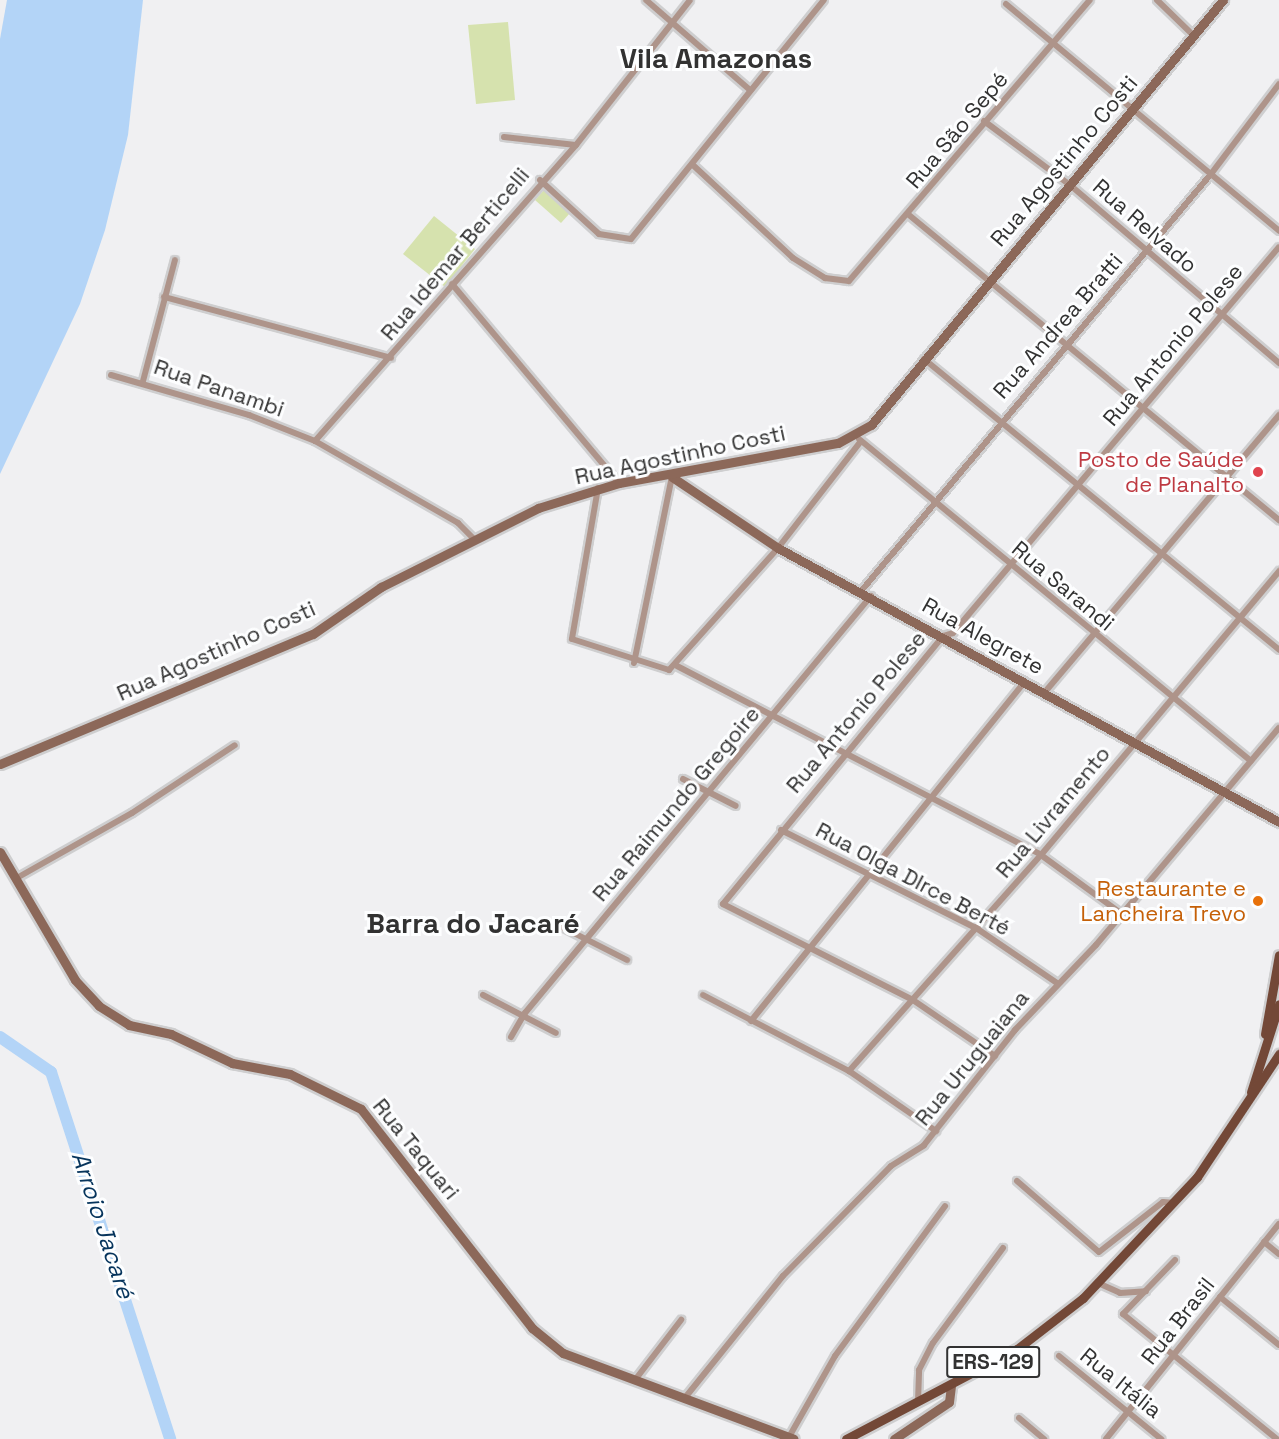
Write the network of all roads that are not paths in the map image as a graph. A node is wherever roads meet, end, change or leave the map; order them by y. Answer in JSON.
{"nodes":[{"id":1,"x":646,"y":0,"type":"edge"},
{"id":2,"x":690,"y":0,"type":"edge"},
{"id":3,"x":825,"y":0,"type":"edge"},
{"id":4,"x":1090,"y":0,"type":"edge"},
{"id":5,"x":1157,"y":0,"type":"edge"},
{"id":6,"x":1223,"y":0,"type":"edge"},
{"id":7,"x":1006,"y":4,"type":"dead end"},
{"id":8,"x":673,"y":21,"type":"junction"},
{"id":9,"x":1193,"y":35,"type":"junction"},
{"id":10,"x":1055,"y":42,"type":"junction"},
{"id":11,"x":1279,"y":84,"type":"edge"},
{"id":12,"x":750,"y":90,"type":"junction"},
{"id":13,"x":1134,"y":108,"type":"junction"},
{"id":14,"x":984,"y":121,"type":"junction"},
{"id":15,"x":504,"y":137,"type":"dead end"},
{"id":16,"x":576,"y":145,"type":"junction"},
{"id":17,"x":693,"y":166,"type":"junction"},
{"id":18,"x":1211,"y":174,"type":"junction"},
{"id":19,"x":540,"y":180,"type":"junction"},
{"id":20,"x":1070,"y":185,"type":"junction"},
{"id":21,"x":909,"y":215,"type":"junction"},
{"id":22,"x":1279,"y":231,"type":"edge"},
{"id":23,"x":1279,"y":247,"type":"edge"},
{"id":24,"x":1146,"y":252,"type":"junction"},
{"id":25,"x":175,"y":260,"type":"dead end"},
{"id":26,"x":989,"y":283,"type":"junction"},
{"id":27,"x":452,"y":284,"type":"junction"},
{"id":28,"x":164,"y":297,"type":"junction"},
{"id":29,"x":1222,"y":315,"type":"junction"},
{"id":30,"x":1064,"y":343,"type":"junction"},
{"id":31,"x":392,"y":358,"type":"junction"},
{"id":32,"x":924,"y":359,"type":"junction"},
{"id":33,"x":1279,"y":363,"type":"edge"},
{"id":34,"x":111,"y":375,"type":"dead end"},
{"id":35,"x":143,"y":381,"type":"junction"},
{"id":36,"x":1144,"y":408,"type":"junction"},
{"id":37,"x":1279,"y":415,"type":"edge"},
{"id":38,"x":999,"y":421,"type":"junction"},
{"id":39,"x":858,"y":438,"type":"junction"},
{"id":40,"x":315,"y":441,"type":"junction"},
{"id":41,"x":672,"y":477,"type":"junction"},
{"id":42,"x":1227,"y":477,"type":"junction"},
{"id":43,"x":619,"y":483,"type":"junction"},
{"id":44,"x":598,"y":488,"type":"junction"},
{"id":45,"x":1078,"y":488,"type":"junction"},
{"id":46,"x":933,"y":502,"type":"junction"},
{"id":47,"x":1279,"y":520,"type":"edge"},
{"id":48,"x":474,"y":539,"type":"junction"},
{"id":49,"x":778,"y":548,"type":"junction"},
{"id":50,"x":1159,"y":554,"type":"junction"},
{"id":51,"x":1010,"y":566,"type":"junction"},
{"id":52,"x":1279,"y":572,"type":"edge"},
{"id":53,"x":862,"y":590,"type":"junction"},
{"id":54,"x":872,"y":596,"type":"junction"},
{"id":55,"x":1239,"y":619,"type":"junction"},
{"id":56,"x":1092,"y":634,"type":"junction"},
{"id":57,"x":943,"y":636,"type":"junction"},
{"id":58,"x":1279,"y":650,"type":"edge"},
{"id":59,"x":634,"y":663,"type":"junction"},
{"id":60,"x":677,"y":666,"type":"junction"},
{"id":61,"x":1025,"y":682,"type":"junction"},
{"id":62,"x":1045,"y":692,"type":"junction"},
{"id":63,"x":1171,"y":699,"type":"junction"},
{"id":64,"x":771,"y":717,"type":"junction"},
{"id":65,"x":1279,"y":728,"type":"edge"},
{"id":66,"x":1137,"y":741,"type":"junction"},
{"id":67,"x":235,"y":745,"type":"dead end"},
{"id":68,"x":843,"y":757,"type":"junction"},
{"id":69,"x":1251,"y":761,"type":"junction"},
{"id":70,"x":0,"y":764,"type":"edge"},
{"id":71,"x":683,"y":778,"type":"dead end"},
{"id":72,"x":707,"y":791,"type":"junction"},
{"id":73,"x":1225,"y":793,"type":"junction"},
{"id":74,"x":933,"y":802,"type":"junction"},
{"id":75,"x":736,"y":806,"type":"dead end"},
{"id":76,"x":1279,"y":822,"type":"edge"},
{"id":77,"x":781,"y":830,"type":"junction"},
{"id":78,"x":0,"y":852,"type":"edge"},
{"id":79,"x":1041,"y":855,"type":"junction"},
{"id":80,"x":872,"y":876,"type":"junction"},
{"id":81,"x":15,"y":879,"type":"junction"},
{"id":82,"x":1122,"y":914,"type":"junction"},
{"id":83,"x":562,"y":927,"type":"dead end"},
{"id":84,"x":976,"y":928,"type":"junction"},
{"id":85,"x":586,"y":940,"type":"junction"},
{"id":86,"x":811,"y":947,"type":"junction"},
{"id":87,"x":1279,"y":955,"type":"edge"},
{"id":88,"x":627,"y":960,"type":"dead end"},
{"id":89,"x":1057,"y":983,"type":"junction"},
{"id":90,"x":703,"y":994,"type":"dead end"},
{"id":91,"x":483,"y":995,"type":"dead end"},
{"id":92,"x":913,"y":1000,"type":"junction"},
{"id":93,"x":1279,"y":1004,"type":"edge"},
{"id":94,"x":525,"y":1013,"type":"junction"},
{"id":95,"x":751,"y":1021,"type":"junction"},
{"id":96,"x":556,"y":1033,"type":"dead end"},
{"id":97,"x":511,"y":1037,"type":"dead end"},
{"id":98,"x":1262,"y":1051,"type":"junction"},
{"id":99,"x":1279,"y":1054,"type":"edge"},
{"id":100,"x":995,"y":1056,"type":"junction"},
{"id":101,"x":849,"y":1071,"type":"junction"},
{"id":102,"x":1249,"y":1100,"type":"junction"},
{"id":103,"x":936,"y":1131,"type":"junction"},
{"id":104,"x":1017,"y":1181,"type":"dead end"},
{"id":105,"x":1176,"y":1203,"type":"junction"},
{"id":106,"x":945,"y":1206,"type":"dead end"},
{"id":107,"x":1279,"y":1224,"type":"edge"},
{"id":108,"x":1264,"y":1242,"type":"junction"},
{"id":109,"x":1003,"y":1248,"type":"dead end"},
{"id":110,"x":1279,"y":1254,"type":"edge"},
{"id":111,"x":1175,"y":1260,"type":"dead end"},
{"id":112,"x":1098,"y":1283,"type":"junction"},
{"id":113,"x":1146,"y":1291,"type":"junction"},
{"id":114,"x":1220,"y":1297,"type":"junction"},
{"id":115,"x":681,"y":1320,"type":"dead end"},
{"id":116,"x":1279,"y":1345,"type":"edge"},
{"id":117,"x":1059,"y":1356,"type":"dead end"},
{"id":118,"x":1173,"y":1356,"type":"junction"},
{"id":119,"x":635,"y":1380,"type":"junction"},
{"id":120,"x":951,"y":1385,"type":"junction"},
{"id":121,"x":684,"y":1399,"type":"junction"},
{"id":122,"x":918,"y":1402,"type":"junction"},
{"id":123,"x":1129,"y":1412,"type":"junction"},
{"id":124,"x":1019,"y":1418,"type":"dead end"},
{"id":125,"x":792,"y":1438,"type":"edge"},
{"id":126,"x":846,"y":1439,"type":"edge"},
{"id":127,"x":894,"y":1439,"type":"edge"},
{"id":128,"x":1044,"y":1439,"type":"edge"},
{"id":129,"x":1106,"y":1439,"type":"edge"},
{"id":130,"x":1161,"y":1439,"type":"edge"},
{"id":131,"x":1277,"y":1439,"type":"edge"}],
"edges":[{"from":1,"to":8,"type":"street"},
{"from":2,"to":8,"type":"street"},
{"from":3,"to":12,"type":"street"},
{"from":4,"to":10,"type":"street","name":"Rua São Sepé"},
{"from":5,"to":9,"type":"street"},
{"from":6,"to":9,"type":"street","name":"Rua Agostinho Costi"},
{"from":7,"to":10,"type":"street"},
{"from":8,"to":12,"type":"street"},
{"from":8,"to":16,"type":"street"},
{"from":9,"to":13,"type":"street","name":"Rua Agostinho Costi"},
{"from":10,"to":13,"type":"street"},
{"from":10,"to":14,"type":"street","name":"Rua São Sepé"},
{"from":11,"to":18,"type":"street","name":"Rua Andrea Bratti"},
{"from":12,"to":17,"type":"street"},
{"from":13,"to":18,"type":"street"},
{"from":13,"to":20,"type":"street","name":"Rua Agostinho Costi"},
{"from":14,"to":20,"type":"street","name":"Rua Relvado"},
{"from":14,"to":21,"type":"street","name":"Rua São Sepé"},
{"from":15,"to":16,"type":"street","name":"Rua Idemar Berticelli"},
{"from":16,"to":19,"type":"street","name":"Rua Idemar Berticelli"},
{"from":17,"to":19,"type":"street"},
{"from":17,"to":21,"type":"street","name":"Rua São Sepé"},
{"from":18,"to":22,"type":"street"},
{"from":18,"to":24,"type":"street","name":"Rua Andrea Bratti"},
{"from":19,"to":27,"type":"street","name":"Rua Idemar Berticelli"},
{"from":20,"to":24,"type":"street","name":"Rua Relvado"},
{"from":20,"to":26,"type":"street","name":"Rua Agostinho Costi"},
{"from":21,"to":26,"type":"street"},
{"from":23,"to":29,"type":"street","name":"Rua Antonio Polese"},
{"from":24,"to":29,"type":"street","name":"Rua Relvado"},
{"from":24,"to":30,"type":"street","name":"Rua Andrea Bratti"},
{"from":25,"to":28,"type":"street"},
{"from":26,"to":30,"type":"street"},
{"from":26,"to":32,"type":"street","name":"Rua Agostinho Costi"},
{"from":27,"to":31,"type":"street","name":"Rua Idemar Berticelli"},
{"from":27,"to":43,"type":"street"},
{"from":28,"to":31,"type":"street"},
{"from":28,"to":35,"type":"street"},
{"from":29,"to":33,"type":"street","name":"Rua Relvado"},
{"from":29,"to":36,"type":"street","name":"Rua Antonio Polese"},
{"from":30,"to":36,"type":"street"},
{"from":30,"to":38,"type":"street","name":"Rua Andrea Bratti"},
{"from":31,"to":40,"type":"street","name":"Rua Idemar Berticelli"},
{"from":32,"to":38,"type":"street"},
{"from":32,"to":39,"type":"street","name":"Rua Agostinho Costi"},
{"from":34,"to":35,"type":"street","name":"Rua Panambi"},
{"from":35,"to":40,"type":"street","name":"Rua Panambi"},
{"from":36,"to":42,"type":"street"},
{"from":36,"to":45,"type":"street","name":"Rua Antonio Polese"},
{"from":37,"to":42,"type":"street"},
{"from":38,"to":45,"type":"street"},
{"from":38,"to":46,"type":"street","name":"Rua Andrea Bratti"},
{"from":39,"to":41,"type":"street","name":"Rua Agostinho Costi"},
{"from":39,"to":46,"type":"street","name":"Rua Sarandi"},
{"from":39,"to":49,"type":"street"},
{"from":40,"to":48,"type":"street","name":"Rua Panambi"},
{"from":41,"to":43,"type":"street","name":"Rua Agostinho Costi"},
{"from":41,"to":49,"type":"street","name":"Rua Alegrete"},
{"from":41,"to":59,"type":"street"},
{"from":42,"to":47,"type":"street"},
{"from":42,"to":50,"type":"street"},
{"from":43,"to":44,"type":"street","name":"Rua Agostinho Costi"},
{"from":44,"to":48,"type":"street","name":"Rua Agostinho Costi"},
{"from":44,"to":59,"type":"street"},
{"from":45,"to":50,"type":"street"},
{"from":45,"to":51,"type":"street","name":"Rua Antonio Polese"},
{"from":46,"to":51,"type":"street","name":"Rua Sarandi"},
{"from":46,"to":53,"type":"street","name":"Rua Andrea Bratti"},
{"from":48,"to":70,"type":"street","name":"Rua Agostinho Costi"},
{"from":49,"to":53,"type":"street","name":"Rua Alegrete"},
{"from":49,"to":60,"type":"street"},
{"from":50,"to":55,"type":"street"},
{"from":50,"to":56,"type":"street"},
{"from":51,"to":56,"type":"street","name":"Rua Sarandi"},
{"from":51,"to":57,"type":"street","name":"Rua Antonio Polese"},
{"from":52,"to":55,"type":"street","name":"Rua Livramento"},
{"from":53,"to":54,"type":"street","name":"Rua Alegrete"},
{"from":54,"to":57,"type":"street","name":"Rua Alegrete"},
{"from":54,"to":64,"type":"street","name":"Rua Raimundo Gregoire"},
{"from":55,"to":58,"type":"street"},
{"from":55,"to":63,"type":"street","name":"Rua Livramento"},
{"from":56,"to":62,"type":"street"},
{"from":56,"to":63,"type":"street","name":"Rua Sarandi"},
{"from":57,"to":61,"type":"street","name":"Rua Alegrete"},
{"from":57,"to":68,"type":"street","name":"Rua Antonio Polese"},
{"from":59,"to":60,"type":"street"},
{"from":60,"to":64,"type":"street"},
{"from":61,"to":62,"type":"street","name":"Rua Alegrete"},
{"from":61,"to":74,"type":"street"},
{"from":62,"to":66,"type":"street","name":"Rua Alegrete"},
{"from":63,"to":66,"type":"street","name":"Rua Livramento"},
{"from":63,"to":69,"type":"street","name":"Rua Sarandi"},
{"from":64,"to":68,"type":"street"},
{"from":64,"to":72,"type":"street","name":"Rua Raimundo Gregoire"},
{"from":65,"to":69,"type":"street","name":"Rua Uruguaiana"},
{"from":66,"to":73,"type":"street","name":"Rua Alegrete"},
{"from":66,"to":79,"type":"street","name":"Rua Livramento"},
{"from":67,"to":81,"type":"street"},
{"from":68,"to":74,"type":"street"},
{"from":68,"to":77,"type":"street","name":"Rua Antonio Polese"},
{"from":69,"to":73,"type":"street","name":"Rua Uruguaiana"},
{"from":71,"to":72,"type":"street"},
{"from":72,"to":75,"type":"street"},
{"from":72,"to":85,"type":"street","name":"Rua Raimundo Gregoire"},
{"from":73,"to":76,"type":"street","name":"Rua Alegrete"},
{"from":73,"to":82,"type":"street","name":"Rua Uruguaiana"},
{"from":74,"to":79,"type":"street"},
{"from":74,"to":80,"type":"street"},
{"from":77,"to":80,"type":"street","name":"Rua Olga DIrce Berté"},
{"from":77,"to":86,"type":"street","name":"Rua Antonio Polese"},
{"from":78,"to":81,"type":"street","name":"Rua Taquari"},
{"from":79,"to":82,"type":"street"},
{"from":79,"to":84,"type":"street","name":"Rua Livramento"},
{"from":80,"to":84,"type":"street","name":"Rua Olga DIrce Berté"},
{"from":80,"to":86,"type":"street"},
{"from":81,"to":119,"type":"street","name":"Rua Taquari"},
{"from":82,"to":89,"type":"street","name":"Rua Uruguaiana"},
{"from":83,"to":85,"type":"street"},
{"from":84,"to":89,"type":"street","name":"Rua Olga DIrce Berté"},
{"from":84,"to":92,"type":"street","name":"Rua Livramento"},
{"from":85,"to":88,"type":"street"},
{"from":85,"to":94,"type":"street","name":"Rua Raimundo Gregoire"},
{"from":86,"to":92,"type":"street"},
{"from":86,"to":95,"type":"street"},
{"from":87,"to":98,"type":"main road"},
{"from":89,"to":100,"type":"street","name":"Rua Uruguaiana"},
{"from":90,"to":95,"type":"street"},
{"from":91,"to":94,"type":"street"},
{"from":92,"to":100,"type":"street"},
{"from":92,"to":101,"type":"street","name":"Rua Livramento"},
{"from":93,"to":98,"type":"main road","number":"ERS-129"},
{"from":94,"to":96,"type":"street"},
{"from":94,"to":97,"type":"street","name":"Rua Raimundo Gregoire"},
{"from":95,"to":101,"type":"street"},
{"from":98,"to":102,"type":"main road","number":"ERS-129"},
{"from":99,"to":102,"type":"main road","number":"ERS-129"},
{"from":100,"to":103,"type":"street","name":"Rua Uruguaiana"},
{"from":101,"to":103,"type":"street"},
{"from":102,"to":105,"type":"main road","number":"ERS-129"},
{"from":103,"to":121,"type":"street","name":"Rua Uruguaiana"},
{"from":104,"to":105,"type":"street"},
{"from":105,"to":112,"type":"main road","number":"ERS-129"},
{"from":106,"to":125,"type":"street"},
{"from":107,"to":108,"type":"street","name":"Rua Brasil"},
{"from":108,"to":110,"type":"street"},
{"from":108,"to":114,"type":"street","name":"Rua Brasil"},
{"from":109,"to":122,"type":"street"},
{"from":111,"to":113,"type":"street"},
{"from":112,"to":113,"type":"street"},
{"from":112,"to":120,"type":"main road","number":"ERS-129"},
{"from":113,"to":118,"type":"street"},
{"from":114,"to":116,"type":"street"},
{"from":114,"to":118,"type":"street","name":"Rua Brasil"},
{"from":115,"to":119,"type":"street"},
{"from":117,"to":123,"type":"street","name":"Rua Itália"},
{"from":118,"to":123,"type":"street","name":"Rua Brasil"},
{"from":118,"to":131,"type":"street"},
{"from":119,"to":121,"type":"street","name":"Rua Taquari"},
{"from":120,"to":122,"type":"main road","number":"ERS-129"},
{"from":120,"to":127,"type":"street"},
{"from":121,"to":125,"type":"street","name":"Rua Taquari"},
{"from":122,"to":126,"type":"main road","number":"ERS-129"},
{"from":123,"to":129,"type":"street","name":"Rua Brasil"},
{"from":123,"to":130,"type":"street","name":"Rua Itália"},
{"from":124,"to":128,"type":"street"}]}
